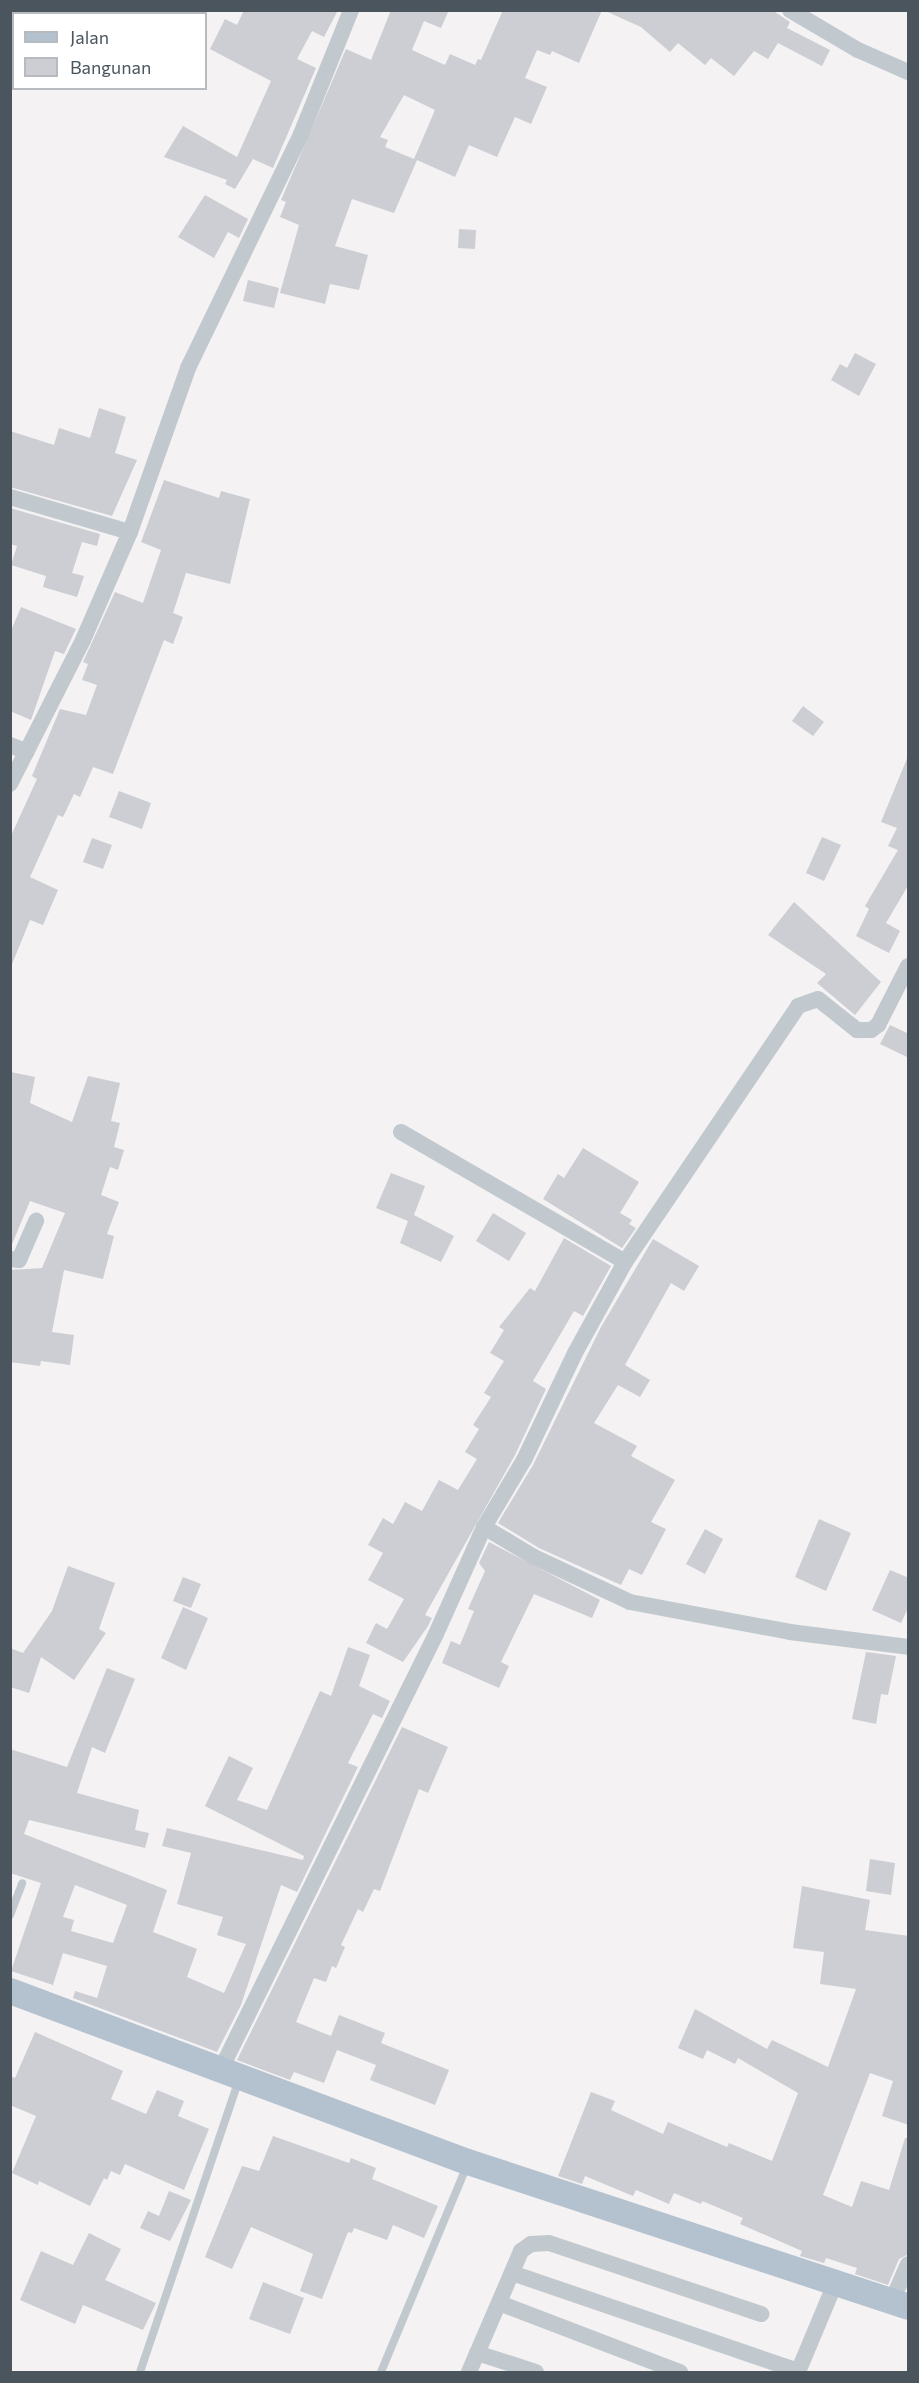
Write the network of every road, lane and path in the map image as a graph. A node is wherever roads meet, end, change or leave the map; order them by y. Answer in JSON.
{"nodes":[{"id":1,"x":351,"y":10,"type":"edge"},
{"id":2,"x":790,"y":10,"type":"edge"},
{"id":3,"x":909,"y":72,"type":"edge"},
{"id":4,"x":10,"y":497,"type":"edge"},
{"id":5,"x":130,"y":532,"type":"junction"},
{"id":6,"x":10,"y":745,"type":"edge"},
{"id":7,"x":27,"y":752,"type":"junction"},
{"id":8,"x":10,"y":784,"type":"edge"},
{"id":9,"x":909,"y":966,"type":"edge"},
{"id":10,"x":401,"y":1132,"type":"dead end"},
{"id":11,"x":36,"y":1221,"type":"dead end"},
{"id":12,"x":10,"y":1259,"type":"edge"},
{"id":13,"x":625,"y":1263,"type":"junction"},
{"id":14,"x":484,"y":1527,"type":"junction"},
{"id":15,"x":909,"y":1647,"type":"edge"},
{"id":16,"x":22,"y":1883,"type":"dead end"},
{"id":17,"x":10,"y":1915,"type":"edge"},
{"id":18,"x":10,"y":1991,"type":"edge"},
{"id":19,"x":231,"y":2072,"type":"junction"},
{"id":20,"x":468,"y":2162,"type":"junction"},
{"id":21,"x":909,"y":2264,"type":"edge"},
{"id":22,"x":512,"y":2272,"type":"junction"},
{"id":23,"x":836,"y":2281,"type":"junction"},
{"id":24,"x":499,"y":2303,"type":"junction"},
{"id":25,"x":900,"y":2304,"type":"edge"},
{"id":26,"x":761,"y":2314,"type":"dead end"},
{"id":27,"x":477,"y":2353,"type":"junction"},
{"id":28,"x":799,"y":2372,"type":"edge"},
{"id":29,"x":140,"y":2373,"type":"edge"},
{"id":30,"x":381,"y":2373,"type":"edge"},
{"id":31,"x":469,"y":2373,"type":"edge"},
{"id":32,"x":536,"y":2373,"type":"edge"},
{"id":33,"x":680,"y":2373,"type":"edge"}],
"edges":[{"from":1,"to":5,"type":"street"},
{"from":2,"to":3,"type":"street"},
{"from":4,"to":5,"type":"street"},
{"from":5,"to":7,"type":"street"},
{"from":6,"to":7,"type":"street"},
{"from":7,"to":8,"type":"street"},
{"from":9,"to":13,"type":"street"},
{"from":10,"to":13,"type":"street"},
{"from":11,"to":12,"type":"street"},
{"from":13,"to":14,"type":"street"},
{"from":14,"to":15,"type":"street"},
{"from":14,"to":19,"type":"street"},
{"from":16,"to":17,"type":"lane"},
{"from":18,"to":19,"type":"main road"},
{"from":19,"to":20,"type":"main road"},
{"from":19,"to":29,"type":"lane"},
{"from":20,"to":23,"type":"main road"},
{"from":20,"to":30,"type":"lane"},
{"from":21,"to":25,"type":"street"},
{"from":22,"to":24,"type":"street"},
{"from":22,"to":26,"type":"street"},
{"from":22,"to":28,"type":"street"},
{"from":23,"to":25,"type":"main road"},
{"from":23,"to":28,"type":"street"},
{"from":24,"to":27,"type":"street"},
{"from":24,"to":33,"type":"street"},
{"from":27,"to":31,"type":"street"},
{"from":27,"to":32,"type":"street"}]}
